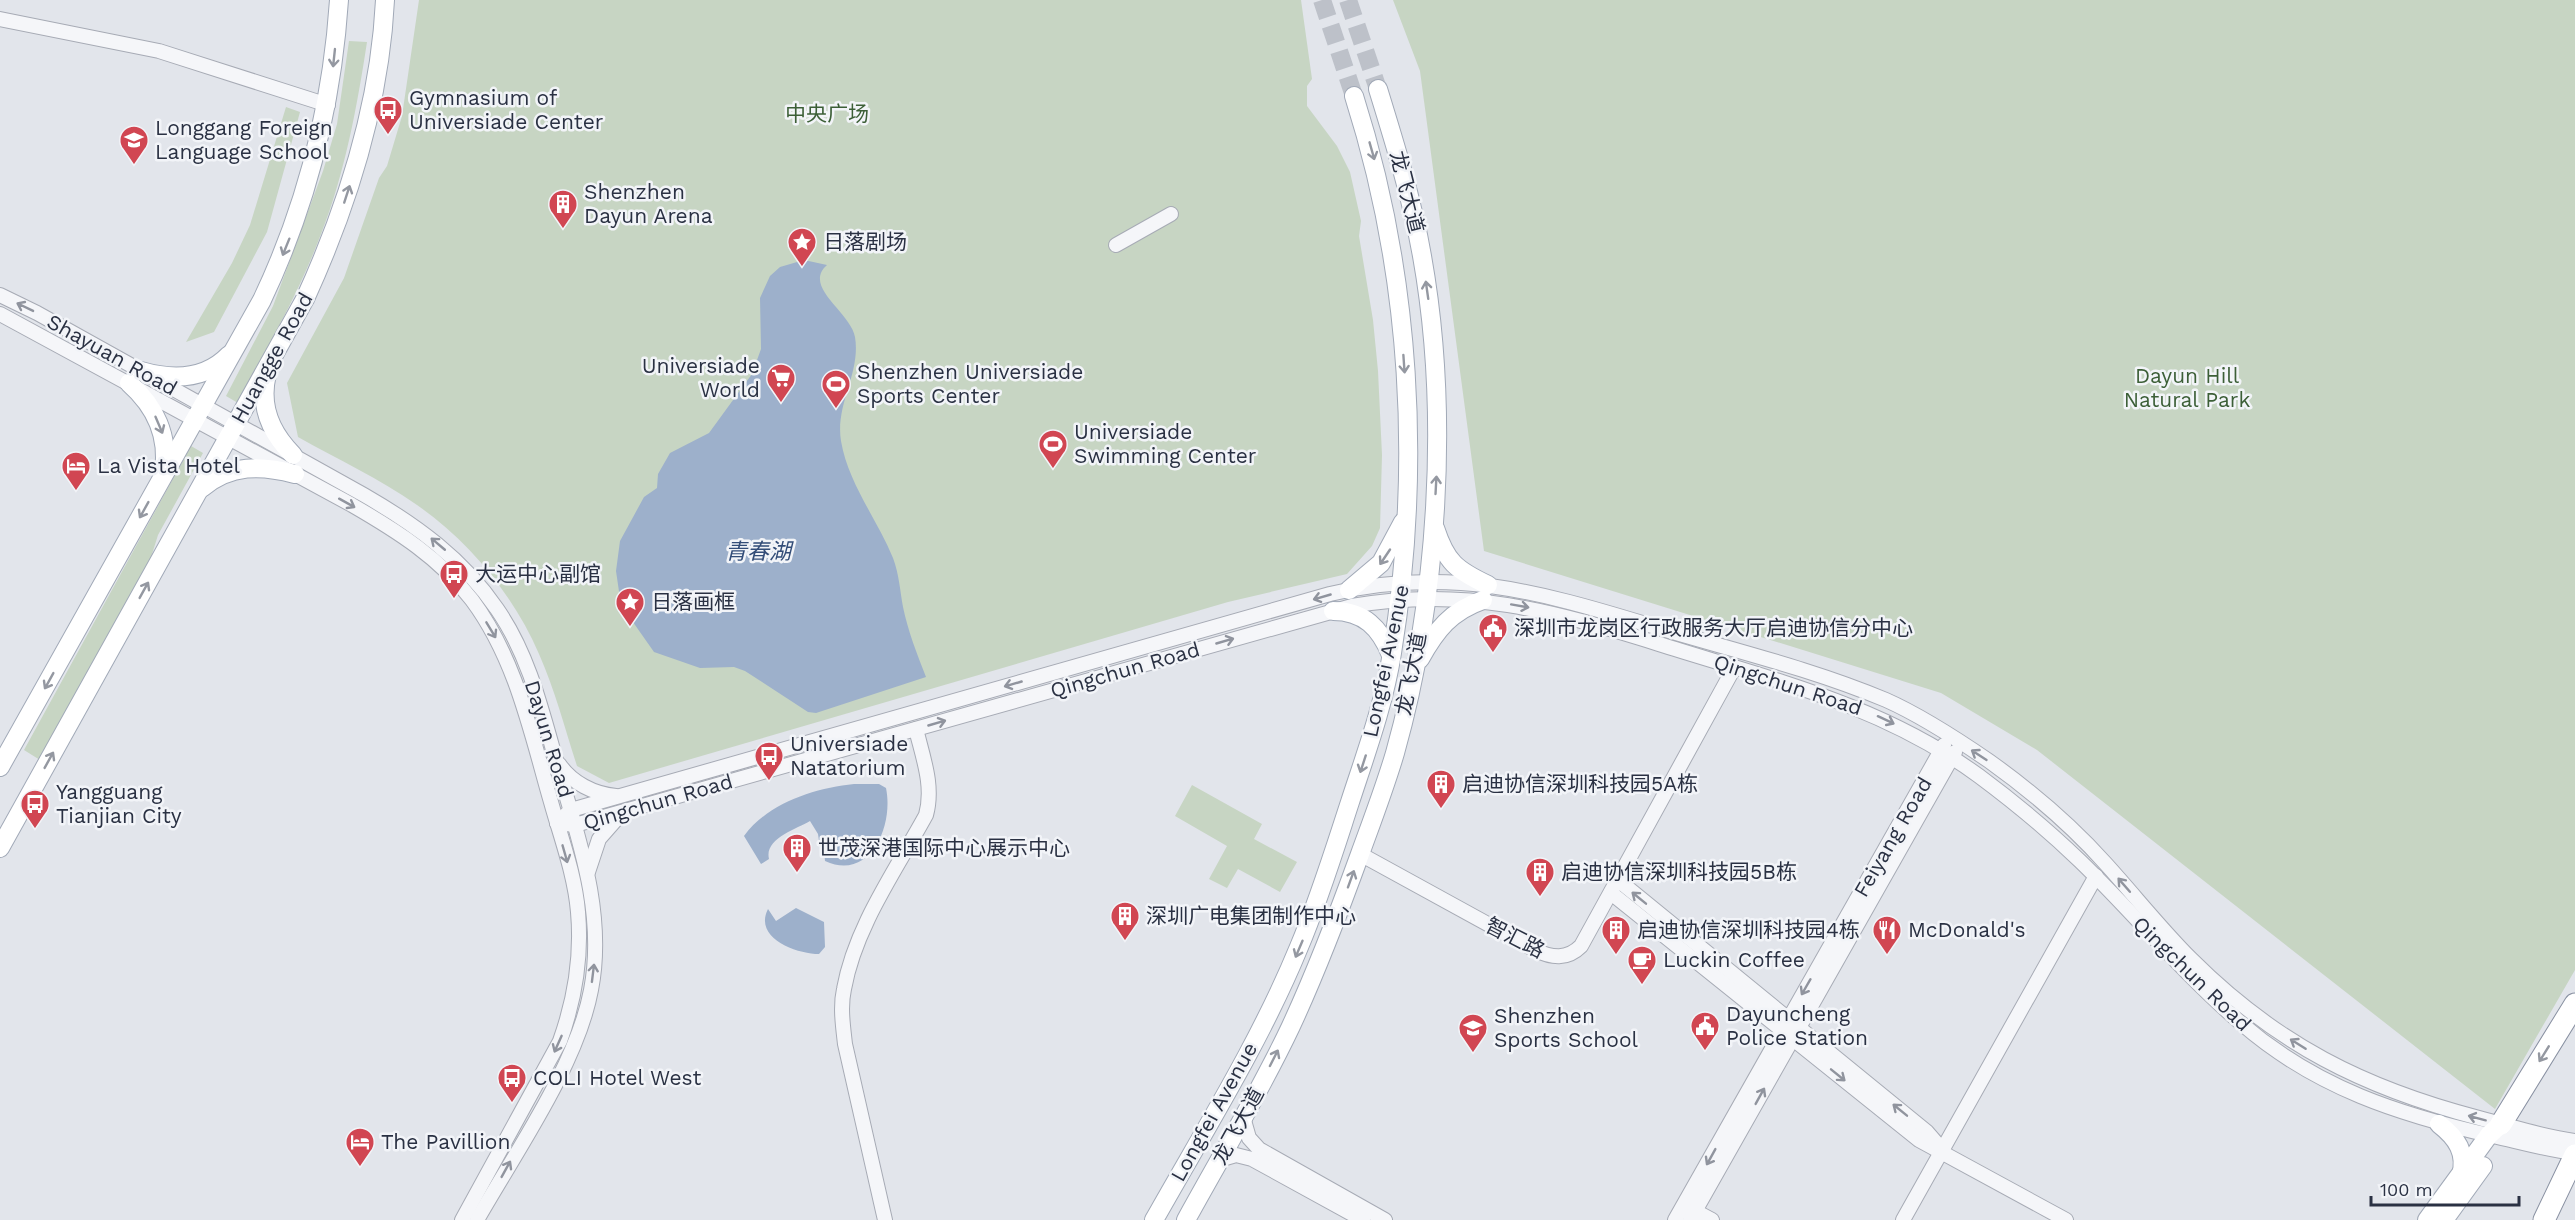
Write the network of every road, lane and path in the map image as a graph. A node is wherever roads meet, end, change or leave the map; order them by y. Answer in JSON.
{"nodes":[{"id":1,"x":339,"y":0,"type":"edge"},
{"id":2,"x":385,"y":0,"type":"edge"},
{"id":3,"x":0,"y":19,"type":"edge"},
{"id":4,"x":1378,"y":89,"type":"tunnel mouth"},
{"id":5,"x":1354,"y":96,"type":"tunnel mouth"},
{"id":6,"x":328,"y":105,"type":"junction"},
{"id":7,"x":1171,"y":214,"type":"dead end"},
{"id":8,"x":1116,"y":245,"type":"dead end"},
{"id":9,"x":0,"y":295,"type":"edge"},
{"id":10,"x":0,"y":314,"type":"edge"},
{"id":11,"x":234,"y":349,"type":"junction"},
{"id":12,"x":271,"y":361,"type":"junction"},
{"id":13,"x":135,"y":377,"type":"junction"},
{"id":14,"x":199,"y":412,"type":"junction"},
{"id":15,"x":226,"y":427,"type":"junction"},
{"id":16,"x":293,"y":456,"type":"junction"},
{"id":17,"x":295,"y":474,"type":"junction"},
{"id":18,"x":163,"y":476,"type":"junction"},
{"id":19,"x":199,"y":491,"type":"junction"},
{"id":20,"x":1408,"y":513,"type":"junction"},
{"id":21,"x":1434,"y":524,"type":"junction"},
{"id":22,"x":1349,"y":590,"type":"junction"},
{"id":23,"x":1427,"y":590,"type":"junction"},
{"id":24,"x":1400,"y":591,"type":"junction"},
{"id":25,"x":1486,"y":592,"type":"junction"},
{"id":26,"x":1333,"y":611,"type":"junction"},
{"id":27,"x":1392,"y":655,"type":"junction"},
{"id":28,"x":1734,"y":668,"type":"junction"},
{"id":29,"x":1412,"y":674,"type":"junction"},
{"id":30,"x":916,"y":729,"type":"junction"},
{"id":31,"x":1955,"y":739,"type":"junction"},
{"id":32,"x":1946,"y":754,"type":"junction"},
{"id":33,"x":555,"y":757,"type":"junction"},
{"id":34,"x":0,"y":767,"type":"edge"},
{"id":35,"x":619,"y":797,"type":"junction"},
{"id":36,"x":571,"y":810,"type":"junction"},
{"id":37,"x":624,"y":812,"type":"junction"},
{"id":38,"x":557,"y":823,"type":"junction"},
{"id":39,"x":575,"y":825,"type":"junction"},
{"id":40,"x":0,"y":848,"type":"edge"},
{"id":41,"x":1360,"y":854,"type":"junction"},
{"id":42,"x":588,"y":874,"type":"junction"},
{"id":43,"x":2096,"y":876,"type":"junction"},
{"id":44,"x":1618,"y":880,"type":"junction"},
{"id":45,"x":1611,"y":893,"type":"junction"},
{"id":46,"x":2575,"y":1004,"type":"edge"},
{"id":47,"x":1790,"y":1029,"type":"junction"},
{"id":48,"x":1243,"y":1118,"type":"junction"},
{"id":49,"x":2439,"y":1125,"type":"junction"},
{"id":50,"x":2497,"y":1133,"type":"junction"},
{"id":51,"x":2575,"y":1142,"type":"edge"},
{"id":52,"x":1942,"y":1150,"type":"junction"},
{"id":53,"x":2575,"y":1154,"type":"edge"},
{"id":54,"x":1219,"y":1160,"type":"junction"},
{"id":55,"x":2461,"y":1176,"type":"junction"},
{"id":56,"x":1693,"y":1215,"type":"edge"},
{"id":57,"x":2546,"y":1215,"type":"edge"},
{"id":58,"x":462,"y":1220,"type":"edge"},
{"id":59,"x":477,"y":1220,"type":"edge"},
{"id":60,"x":885,"y":1220,"type":"edge"},
{"id":61,"x":1154,"y":1220,"type":"edge"},
{"id":62,"x":1186,"y":1220,"type":"edge"},
{"id":63,"x":1363,"y":1220,"type":"edge"},
{"id":64,"x":1385,"y":1220,"type":"edge"},
{"id":65,"x":1675,"y":1220,"type":"edge"},
{"id":66,"x":1712,"y":1220,"type":"edge"},
{"id":67,"x":1903,"y":1220,"type":"edge"},
{"id":68,"x":2066,"y":1220,"type":"edge"},
{"id":69,"x":2427,"y":1220,"type":"edge"},
{"id":70,"x":2444,"y":1220,"type":"edge"}],
"edges":[{"from":1,"to":6,"type":"main road","name":"Huangge Road","one_way":true},
{"from":12,"to":2,"type":"main road","name":"Huangge Road","one_way":true},
{"from":3,"to":6,"type":"street"},
{"from":21,"to":4,"type":"main road","name":"龙飞大道","one_way":true},
{"from":5,"to":20,"type":"main road","name":"Longfei Avenue","one_way":true},
{"from":6,"to":11,"type":"main road","name":"Huangge Road","one_way":true},
{"from":7,"to":8,"type":"street"},
{"from":13,"to":9,"type":"street","name":"Shayuan Road","one_way":true},
{"from":10,"to":13,"type":"street","name":"Shayuan Road"},
{"from":11,"to":13,"type":"main road"},
{"from":11,"to":14,"type":"main road","name":"Huangge Road"},
{"from":12,"to":15,"type":"main road","name":"Huangge Road"},
{"from":12,"to":16,"type":"main road"},
{"from":13,"to":14,"type":"street","name":"Shayuan Road"},
{"from":13,"to":18,"type":"main road","one_way":true},
{"from":14,"to":15,"type":"street","name":"Shayuan Road"},
{"from":14,"to":18,"type":"main road","name":"Huangge Road"},
{"from":15,"to":16,"type":"street","name":"Dayun Road"},
{"from":15,"to":17,"type":"street","name":"Dayun Road"},
{"from":15,"to":19,"type":"main road","name":"Huangge Road"},
{"from":33,"to":16,"type":"street","name":"Dayun Road","one_way":true},
{"from":17,"to":19,"type":"main road"},
{"from":17,"to":38,"type":"street","name":"Dayun Road","one_way":true},
{"from":18,"to":34,"type":"main road","name":"Huangge Road","one_way":true},
{"from":40,"to":19,"type":"main road","name":"Huangge Road","one_way":true},
{"from":20,"to":22,"type":"main road","one_way":true},
{"from":20,"to":24,"type":"main road","name":"Longfei Avenue"},
{"from":21,"to":23,"type":"main road","name":"龙飞大道"},
{"from":21,"to":25,"type":"main road"},
{"from":22,"to":24,"type":"street","name":"Qingchun Road"},
{"from":22,"to":35,"type":"street","name":"Qingchun Road","one_way":true},
{"from":23,"to":24,"type":"street","name":"Qingchun Road"},
{"from":23,"to":25,"type":"street","name":"Qingchun Road"},
{"from":23,"to":29,"type":"main road","name":"龙飞大道"},
{"from":24,"to":26,"type":"street","name":"Qingchun Road"},
{"from":24,"to":27,"type":"main road","name":"Longfei Avenue"},
{"from":25,"to":28,"type":"street","name":"Qingchun Road","one_way":true},
{"from":25,"to":29,"type":"main road"},
{"from":25,"to":31,"type":"street","name":"Qingchun Road"},
{"from":26,"to":27,"type":"main road"},
{"from":30,"to":26,"type":"street","name":"Qingchun Road","one_way":true},
{"from":27,"to":61,"type":"main road","name":"Longfei Avenue","one_way":true},
{"from":28,"to":32,"type":"street","name":"Qingchun Road","one_way":true},
{"from":28,"to":44,"type":"street","name":"智汇路"},
{"from":29,"to":41,"type":"main road","name":"龙飞大道"},
{"from":30,"to":37,"type":"street","name":"Qingchun Road"},
{"from":30,"to":60,"type":"street"},
{"from":31,"to":32,"type":"street","name":"Feiyang Road"},
{"from":50,"to":31,"type":"street","name":"Qingchun Road","one_way":true},
{"from":32,"to":43,"type":"street","name":"Qingchun Road"},
{"from":32,"to":47,"type":"street","name":"Feiyang Road"},
{"from":33,"to":35,"type":"street"},
{"from":33,"to":36,"type":"street","name":"Dayun Road"},
{"from":35,"to":36,"type":"street","name":"Qingchun Road"},
{"from":36,"to":38,"type":"street","name":"Qingchun Road"},
{"from":36,"to":39,"type":"street","name":"Dayun Road"},
{"from":37,"to":39,"type":"street","name":"Qingchun Road"},
{"from":37,"to":42,"type":"street"},
{"from":38,"to":39,"type":"street","name":"Qingchun Road"},
{"from":38,"to":58,"type":"street","name":"Dayun Road","one_way":true},
{"from":39,"to":42,"type":"street","name":"Dayun Road"},
{"from":41,"to":45,"type":"street","name":"智汇路"},
{"from":48,"to":41,"type":"main road","name":"龙飞大道","one_way":true},
{"from":59,"to":42,"type":"street","name":"Dayun Road","one_way":true},
{"from":43,"to":49,"type":"street","name":"Qingchun Road"},
{"from":43,"to":52,"type":"street"},
{"from":44,"to":45,"type":"street","name":"智汇路"},
{"from":47,"to":44,"type":"street","one_way":true},
{"from":45,"to":47,"type":"street"},
{"from":46,"to":50,"type":"highway","one_way":true},
{"from":47,"to":52,"type":"street"},
{"from":56,"to":47,"type":"street","name":"Feiyang Road","one_way":true},
{"from":47,"to":65,"type":"street","name":"Feiyang Road","one_way":true},
{"from":48,"to":54,"type":"main road","name":"龙飞大道"},
{"from":48,"to":64,"type":"street"},
{"from":49,"to":50,"type":"street","name":"Qingchun Road"},
{"from":49,"to":55,"type":"main road"},
{"from":50,"to":51,"type":"street","name":"Qingchun Road"},
{"from":50,"to":53,"type":"street","name":"Qingchun Road"},
{"from":50,"to":55,"type":"main road"},
{"from":50,"to":70,"type":"main road"},
{"from":52,"to":67,"type":"street"},
{"from":52,"to":68,"type":"street"},
{"from":53,"to":57,"type":"highway"},
{"from":54,"to":62,"type":"main road","name":"龙飞大道"},
{"from":54,"to":63,"type":"street"},
{"from":55,"to":69,"type":"main road"},
{"from":56,"to":66,"type":"street"}]}
